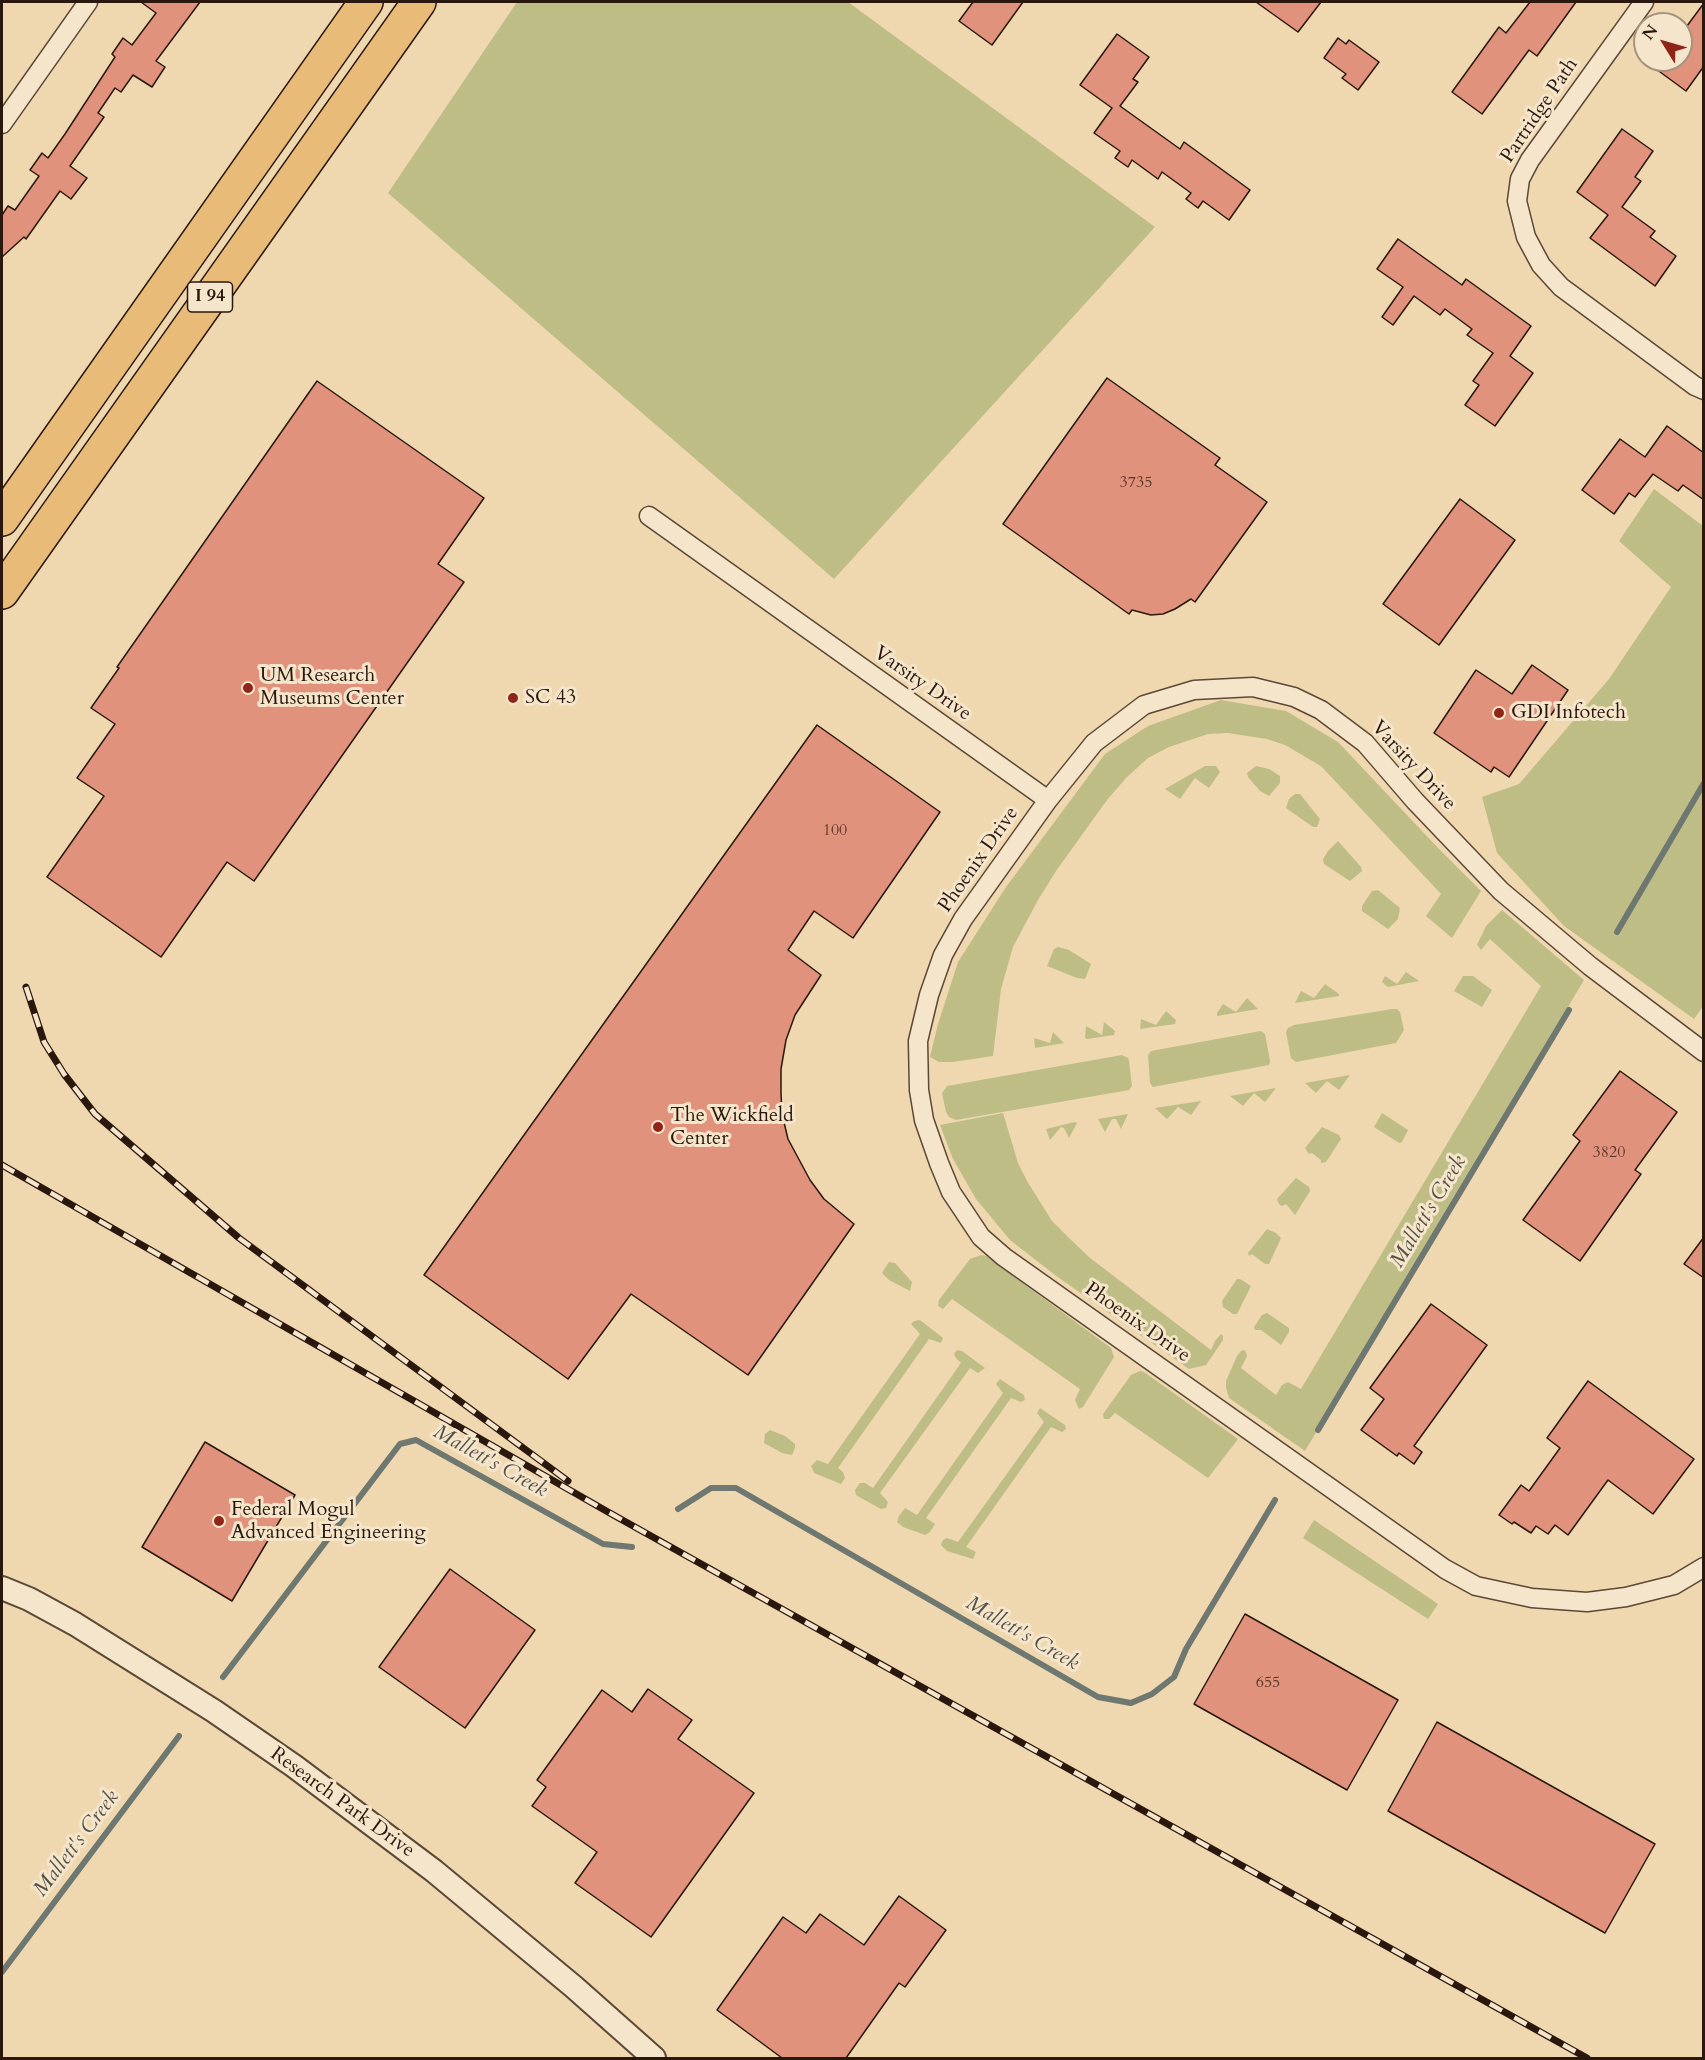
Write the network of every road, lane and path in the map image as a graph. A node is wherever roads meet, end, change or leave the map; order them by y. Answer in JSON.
{"nodes":[{"id":1,"x":88,"y":2,"type":"edge"},
{"id":2,"x":366,"y":2,"type":"edge"},
{"id":3,"x":419,"y":2,"type":"edge"},
{"id":4,"x":1644,"y":2,"type":"edge"},
{"id":5,"x":2,"y":124,"type":"edge"},
{"id":6,"x":1704,"y":390,"type":"edge"},
{"id":7,"x":649,"y":516,"type":"dead end"},
{"id":8,"x":2,"y":519,"type":"edge"},
{"id":9,"x":2,"y":592,"type":"edge"},
{"id":10,"x":1048,"y":800,"type":"junction"},
{"id":11,"x":1704,"y":1052,"type":"edge"},
{"id":12,"x":1704,"y":1567,"type":"edge"},
{"id":13,"x":2,"y":1588,"type":"edge"},
{"id":14,"x":654,"y":2058,"type":"edge"}],
"edges":[{"from":1,"to":5,"type":"street"},
{"from":2,"to":8,"type":"highway","number":"I 94"},
{"from":3,"to":9,"type":"highway","number":"I 94"},
{"from":4,"to":6,"type":"street","name":"Partridge Path"},
{"from":7,"to":10,"type":"street","name":"Varsity Drive"},
{"from":10,"to":11,"type":"street","name":"Varsity Drive"},
{"from":10,"to":12,"type":"street","name":"Phoenix Drive"},
{"from":13,"to":14,"type":"street","name":"Research Park Drive"}]}
